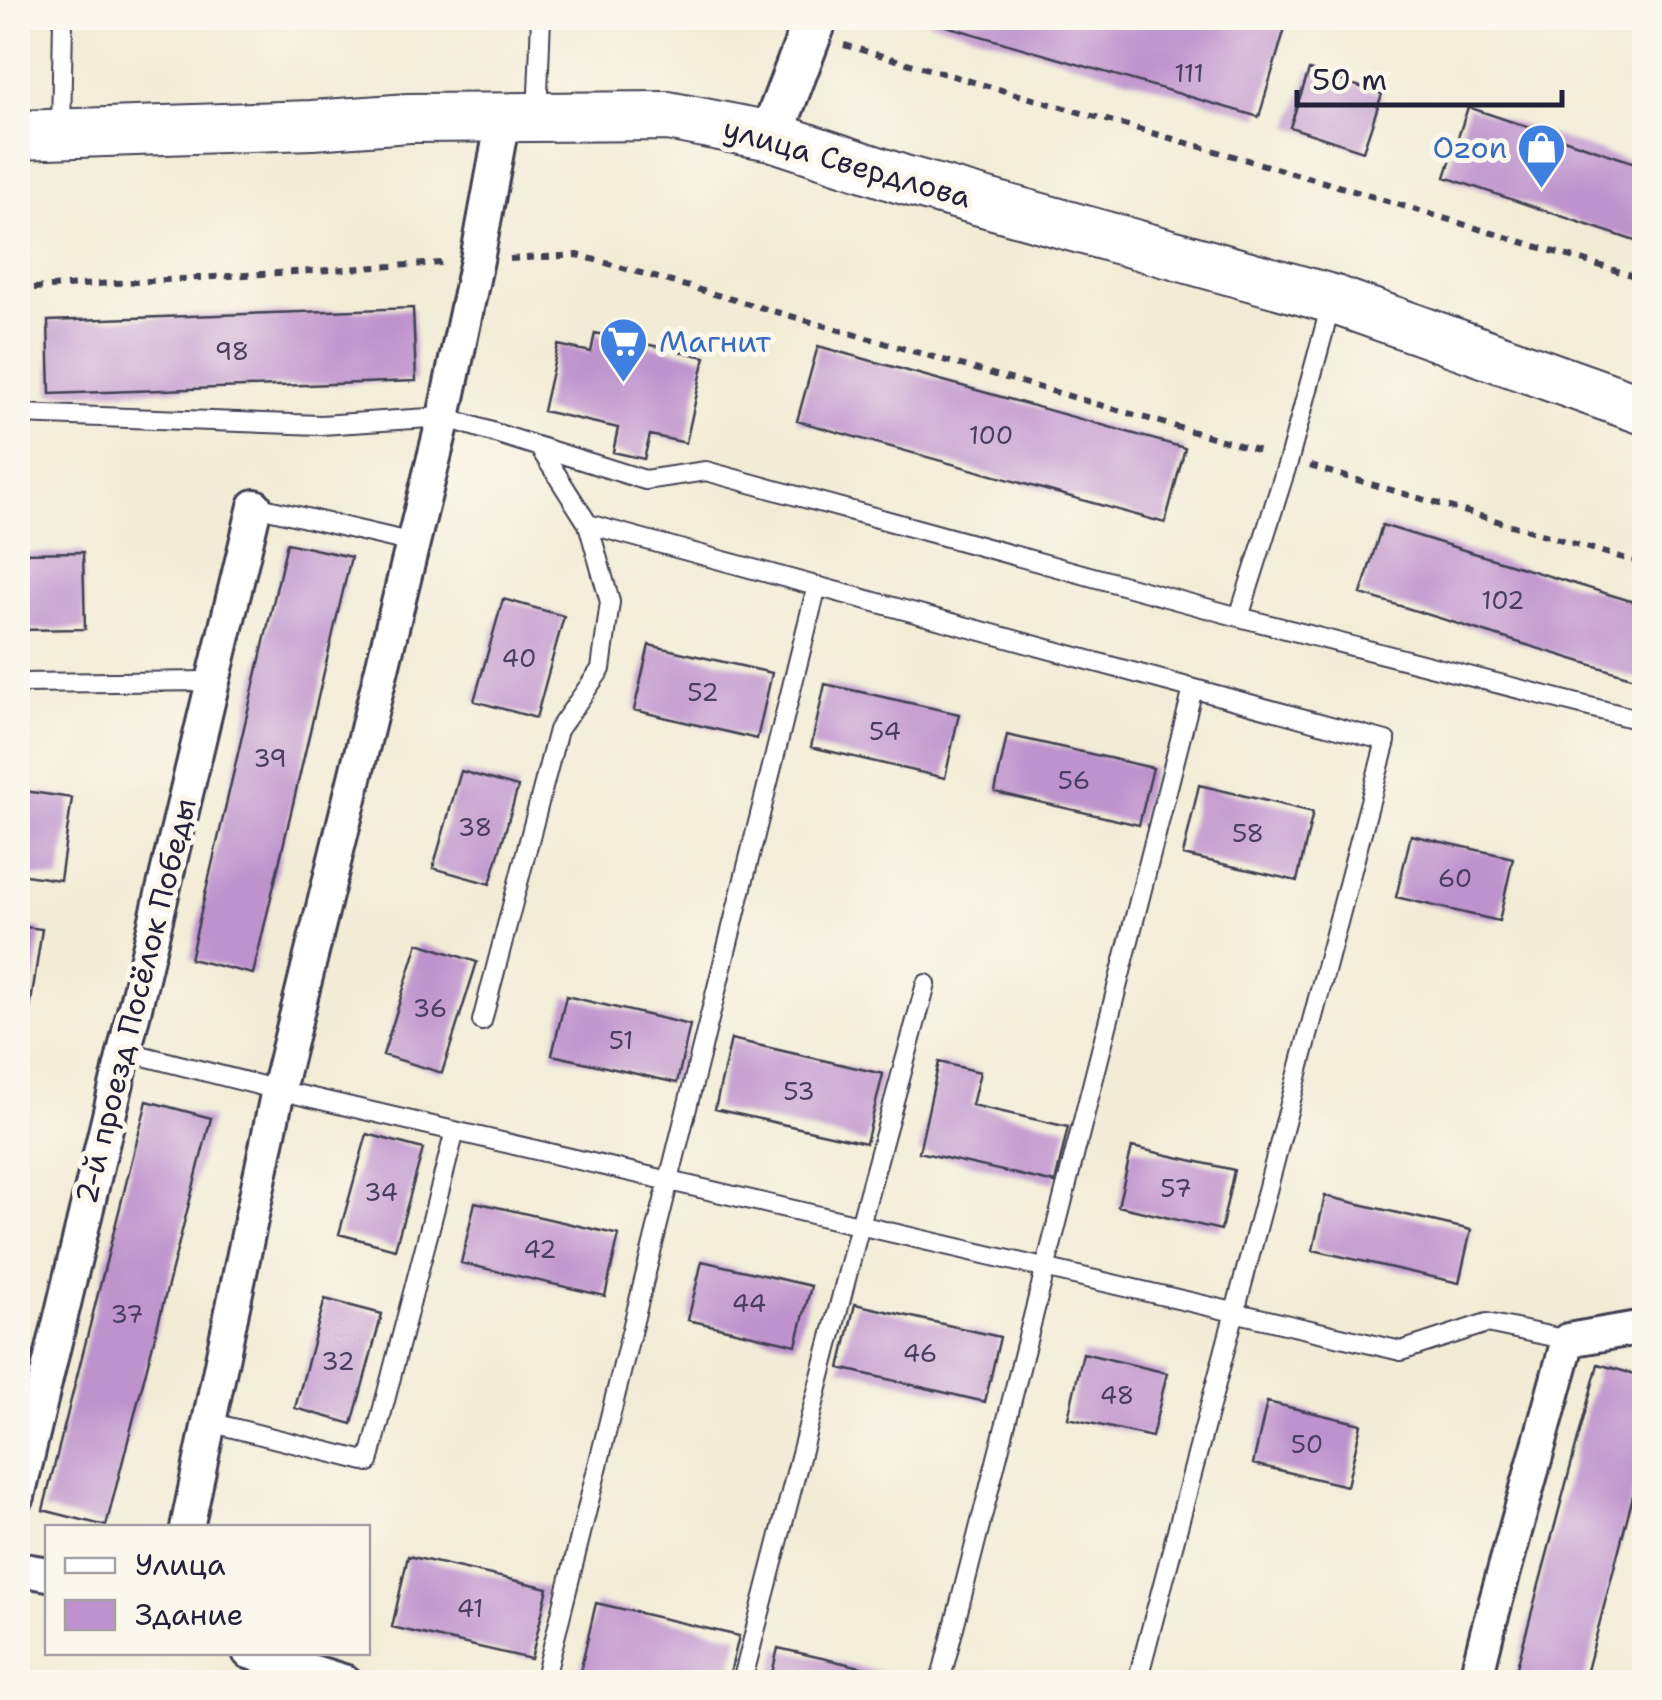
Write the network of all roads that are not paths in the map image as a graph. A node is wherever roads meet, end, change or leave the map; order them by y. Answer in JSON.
{"nodes":[{"id":1,"x":63,"y":18,"type":"edge"},
{"id":2,"x":541,"y":18,"type":"edge"},
{"id":3,"x":813,"y":26,"type":"edge"},
{"id":4,"x":520,"y":118,"type":"junction"},
{"id":5,"x":40,"y":134,"type":"edge"},
{"id":6,"x":771,"y":136,"type":"junction"},
{"id":7,"x":1332,"y":299,"type":"junction"},
{"id":8,"x":1644,"y":410,"type":"edge"},
{"id":9,"x":18,"y":414,"type":"edge"},
{"id":10,"x":444,"y":417,"type":"junction"},
{"id":11,"x":539,"y":447,"type":"junction"},
{"id":12,"x":256,"y":506,"type":"joint"},
{"id":13,"x":588,"y":524,"type":"junction"},
{"id":14,"x":413,"y":543,"type":"junction"},
{"id":15,"x":816,"y":586,"type":"junction"},
{"id":16,"x":1239,"y":617,"type":"junction"},
{"id":17,"x":214,"y":681,"type":"junction"},
{"id":18,"x":18,"y":683,"type":"edge"},
{"id":19,"x":1193,"y":689,"type":"junction"},
{"id":20,"x":1644,"y":721,"type":"edge"},
{"id":21,"x":926,"y":984,"type":"dead end"},
{"id":22,"x":482,"y":1021,"type":"dead end"},
{"id":23,"x":124,"y":1051,"type":"junction"},
{"id":24,"x":278,"y":1090,"type":"junction"},
{"id":25,"x":455,"y":1131,"type":"junction"},
{"id":26,"x":860,"y":1225,"type":"junction"},
{"id":27,"x":1644,"y":1327,"type":"edge"},
{"id":28,"x":1568,"y":1340,"type":"junction"},
{"id":29,"x":209,"y":1422,"type":"junction"},
{"id":30,"x":18,"y":1496,"type":"edge"},
{"id":31,"x":188,"y":1525,"type":"edge"},
{"id":32,"x":18,"y":1569,"type":"edge"},
{"id":33,"x":45,"y":1574,"type":"edge"},
{"id":34,"x":259,"y":1655,"type":"edge"},
{"id":35,"x":346,"y":1682,"type":"edge"},
{"id":36,"x":544,"y":1682,"type":"edge"},
{"id":37,"x":742,"y":1682,"type":"edge"},
{"id":38,"x":940,"y":1682,"type":"edge"},
{"id":39,"x":1137,"y":1682,"type":"edge"},
{"id":40,"x":1475,"y":1682,"type":"edge"}],
"edges":[{"from":1,"to":5,"type":"lane"},
{"from":2,"to":4,"type":"lane"},
{"from":3,"to":6,"type":"street"},
{"from":4,"to":5,"type":"main road","name":"улица Свердлова"},
{"from":4,"to":6,"type":"main road","name":"улица Свердлова"},
{"from":4,"to":10,"type":"street"},
{"from":6,"to":7,"type":"main road","name":"улица Свердлова"},
{"from":7,"to":8,"type":"main road","name":"улица Свердлова"},
{"from":7,"to":16,"type":"lane"},
{"from":9,"to":10,"type":"lane"},
{"from":10,"to":11,"type":"lane"},
{"from":10,"to":14,"type":"street"},
{"from":11,"to":13,"type":"lane"},
{"from":11,"to":16,"type":"lane"},
{"from":12,"to":14,"type":"lane"},
{"from":12,"to":17,"type":"street","name":"2-й проезд Посёлок Победы"},
{"from":13,"to":15,"type":"lane"},
{"from":13,"to":22,"type":"lane"},
{"from":14,"to":24,"type":"street"},
{"from":15,"to":19,"type":"lane"},
{"from":15,"to":36,"type":"lane"},
{"from":16,"to":20,"type":"lane"},
{"from":17,"to":18,"type":"lane"},
{"from":17,"to":23,"type":"street","name":"2-й проезд Посёлок Победы"},
{"from":19,"to":38,"type":"lane"},
{"from":19,"to":39,"type":"lane"},
{"from":21,"to":26,"type":"lane"},
{"from":23,"to":24,"type":"lane"},
{"from":23,"to":30,"type":"street","name":"2-й проезд Посёлок Победы"},
{"from":24,"to":25,"type":"lane"},
{"from":24,"to":29,"type":"street"},
{"from":25,"to":26,"type":"lane"},
{"from":25,"to":29,"type":"lane"},
{"from":26,"to":28,"type":"lane"},
{"from":26,"to":37,"type":"lane"},
{"from":27,"to":28,"type":"street"},
{"from":28,"to":40,"type":"street"},
{"from":29,"to":31,"type":"street"},
{"from":32,"to":33,"type":"street"},
{"from":34,"to":35,"type":"street"}]}
